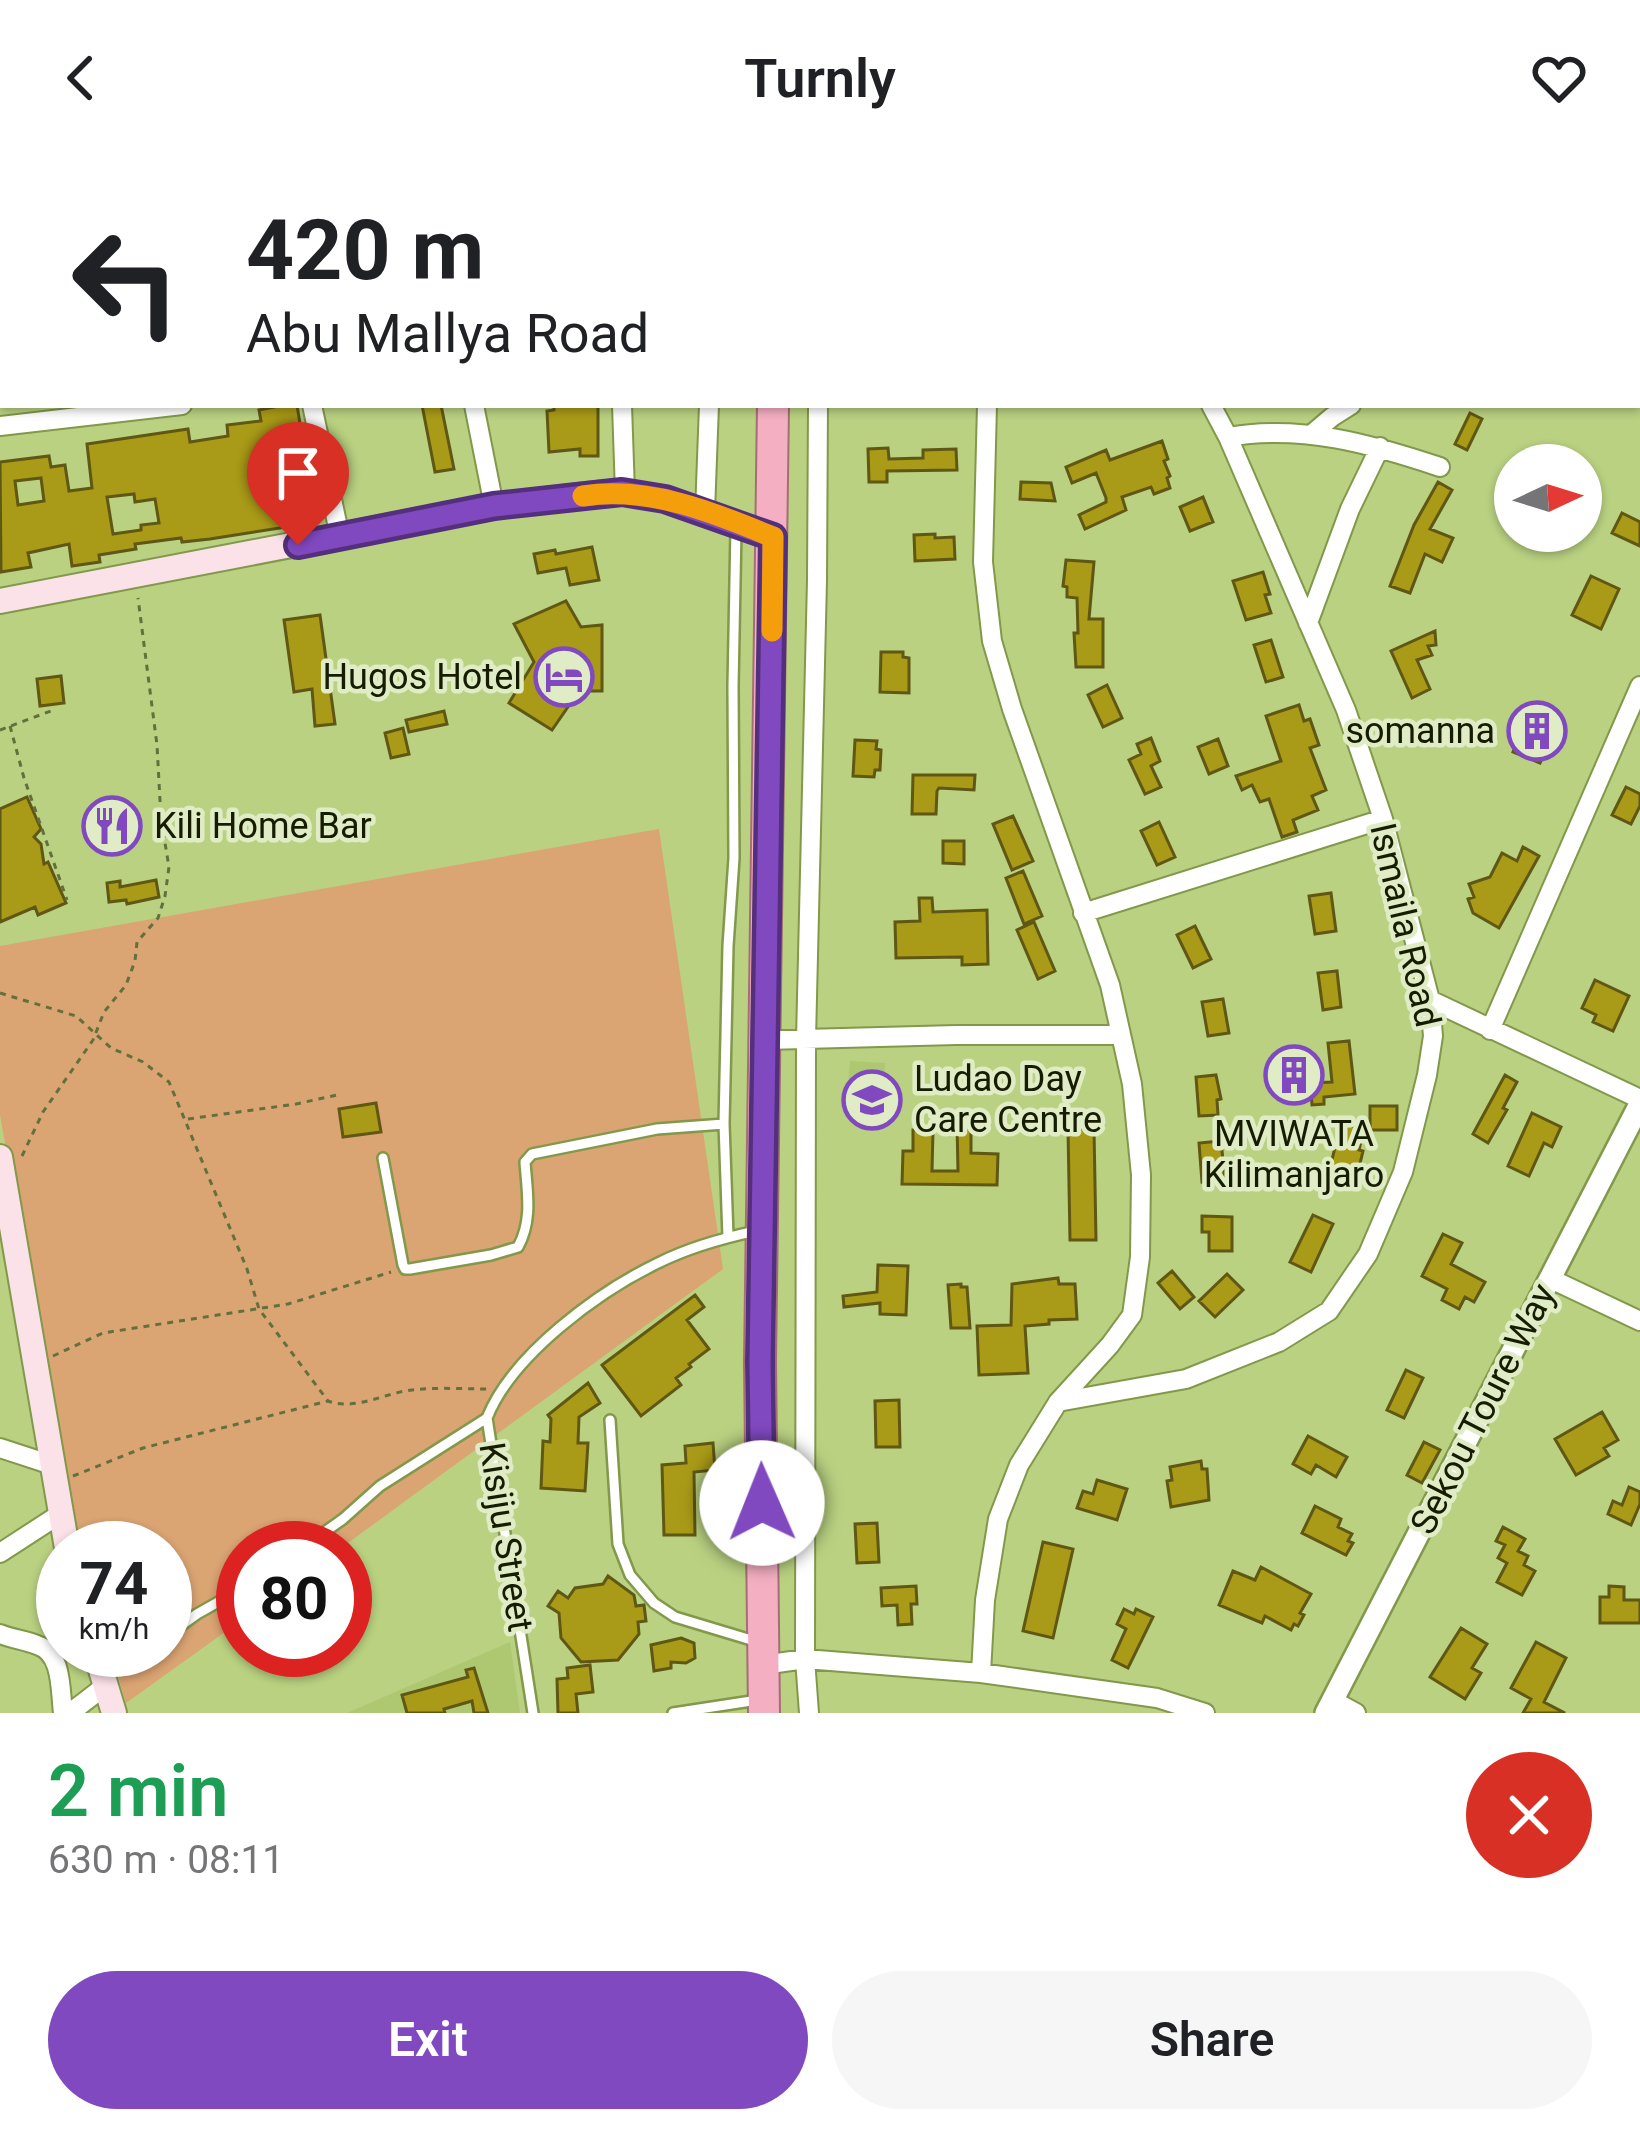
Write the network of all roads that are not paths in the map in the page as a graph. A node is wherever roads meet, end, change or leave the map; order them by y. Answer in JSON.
{"nodes":[{"id":1,"x":145,"y":408,"type":"edge"},
{"id":2,"x":313,"y":408,"type":"edge"},
{"id":3,"x":476,"y":408,"type":"edge"},
{"id":4,"x":622,"y":408,"type":"edge"},
{"id":5,"x":709,"y":408,"type":"edge"},
{"id":6,"x":773,"y":408,"type":"edge"},
{"id":7,"x":818,"y":408,"type":"edge"},
{"id":8,"x":986,"y":408,"type":"edge"},
{"id":9,"x":1213,"y":408,"type":"edge"},
{"id":10,"x":1347,"y":408,"type":"edge"},
{"id":11,"x":0,"y":426,"type":"edge"},
{"id":12,"x":1312,"y":434,"type":"junction"},
{"id":13,"x":1228,"y":436,"type":"junction"},
{"id":14,"x":1380,"y":447,"type":"junction"},
{"id":15,"x":1440,"y":466,"type":"dead end"},
{"id":16,"x":625,"y":493,"type":"junction"},
{"id":17,"x":494,"y":506,"type":"junction"},
{"id":18,"x":705,"y":512,"type":"junction"},
{"id":19,"x":736,"y":524,"type":"junction"},
{"id":20,"x":340,"y":537,"type":"junction"},
{"id":21,"x":773,"y":537,"type":"junction"},
{"id":22,"x":0,"y":601,"type":"edge"},
{"id":23,"x":1308,"y":622,"type":"junction"},
{"id":24,"x":1640,"y":686,"type":"edge"},
{"id":25,"x":1383,"y":819,"type":"junction"},
{"id":26,"x":1082,"y":913,"type":"junction"},
{"id":27,"x":1430,"y":1000,"type":"junction"},
{"id":28,"x":1490,"y":1030,"type":"junction"},
{"id":29,"x":1121,"y":1035,"type":"junction"},
{"id":30,"x":806,"y":1039,"type":"junction"},
{"id":31,"x":766,"y":1040,"type":"junction"},
{"id":32,"x":1640,"y":1101,"type":"edge"},
{"id":33,"x":724,"y":1124,"type":"junction"},
{"id":34,"x":0,"y":1156,"type":"edge"},
{"id":35,"x":382,"y":1158,"type":"dead end"},
{"id":36,"x":763,"y":1230,"type":"junction"},
{"id":37,"x":728,"y":1237,"type":"junction"},
{"id":38,"x":1551,"y":1279,"type":"junction"},
{"id":39,"x":1640,"y":1321,"type":"edge"},
{"id":40,"x":1058,"y":1402,"type":"junction"},
{"id":41,"x":487,"y":1418,"type":"junction"},
{"id":42,"x":610,"y":1420,"type":"dead end"},
{"id":43,"x":5,"y":1453,"type":"edge"},
{"id":44,"x":54,"y":1475,"type":"junction"},
{"id":45,"x":60,"y":1514,"type":"junction"},
{"id":46,"x":61,"y":1521,"type":"edge"},
{"id":47,"x":340,"y":1521,"type":"edge"},
{"id":48,"x":0,"y":1552,"type":"edge"},
{"id":49,"x":0,"y":1634,"type":"edge"},
{"id":50,"x":763,"y":1654,"type":"junction"},
{"id":51,"x":805,"y":1659,"type":"junction"},
{"id":52,"x":981,"y":1673,"type":"junction"},
{"id":53,"x":103,"y":1677,"type":"edge"},
{"id":54,"x":108,"y":1677,"type":"edge"},
{"id":55,"x":104,"y":1680,"type":"junction"},
{"id":56,"x":756,"y":1705,"type":"edge"},
{"id":57,"x":1329,"y":1706,"type":"edge"},
{"id":58,"x":67,"y":1713,"type":"edge"},
{"id":59,"x":114,"y":1713,"type":"edge"},
{"id":60,"x":533,"y":1713,"type":"edge"},
{"id":61,"x":673,"y":1713,"type":"edge"},
{"id":62,"x":731,"y":1713,"type":"edge"},
{"id":63,"x":809,"y":1713,"type":"edge"},
{"id":64,"x":1205,"y":1713,"type":"edge"},
{"id":65,"x":1356,"y":1713,"type":"edge"}],
"edges":[{"from":1,"to":11,"type":"street"},
{"from":2,"to":20,"type":"street"},
{"from":3,"to":17,"type":"street"},
{"from":4,"to":16,"type":"street"},
{"from":5,"to":18,"type":"street"},
{"from":6,"to":21,"type":"highway"},
{"from":7,"to":30,"type":"street"},
{"from":8,"to":26,"type":"street"},
{"from":9,"to":13,"type":"street","name":"Ismaila Road"},
{"from":10,"to":12,"type":"street"},
{"from":12,"to":13,"type":"street"},
{"from":12,"to":14,"type":"street"},
{"from":13,"to":23,"type":"street","name":"Ismaila Road"},
{"from":14,"to":15,"type":"street"},
{"from":14,"to":23,"type":"street"},
{"from":16,"to":17,"type":"main road"},
{"from":16,"to":18,"type":"main road"},
{"from":17,"to":20,"type":"main road"},
{"from":18,"to":19,"type":"main road"},
{"from":19,"to":21,"type":"main road"},
{"from":19,"to":33,"type":"lane"},
{"from":20,"to":22,"type":"main road"},
{"from":21,"to":31,"type":"highway"},
{"from":23,"to":25,"type":"street","name":"Ismaila Road"},
{"from":24,"to":28,"type":"street"},
{"from":25,"to":26,"type":"street"},
{"from":25,"to":27,"type":"street","name":"Ismaila Road"},
{"from":26,"to":29,"type":"street"},
{"from":27,"to":28,"type":"street"},
{"from":27,"to":40,"type":"street","name":"Ismaila Road"},
{"from":28,"to":32,"type":"street"},
{"from":29,"to":30,"type":"street"},
{"from":29,"to":40,"type":"street"},
{"from":30,"to":31,"type":"street"},
{"from":30,"to":51,"type":"street"},
{"from":31,"to":36,"type":"highway"},
{"from":32,"to":38,"type":"street","name":"Sekou Toure Way"},
{"from":33,"to":35,"type":"lane"},
{"from":33,"to":37,"type":"lane"},
{"from":34,"to":44,"type":"main road"},
{"from":36,"to":37,"type":"lane","name":"Kisiju Street"},
{"from":36,"to":50,"type":"highway"},
{"from":37,"to":41,"type":"lane","name":"Kisiju Street"},
{"from":38,"to":39,"type":"street"},
{"from":38,"to":57,"type":"street","name":"Sekou Toure Way"},
{"from":40,"to":52,"type":"street"},
{"from":41,"to":47,"type":"lane"},
{"from":41,"to":60,"type":"lane","name":"Kisiju Street"},
{"from":42,"to":50,"type":"lane"},
{"from":43,"to":44,"type":"street"},
{"from":44,"to":45,"type":"main road"},
{"from":45,"to":46,"type":"main road"},
{"from":45,"to":48,"type":"street"},
{"from":49,"to":58,"type":"street"},
{"from":50,"to":51,"type":"street"},
{"from":50,"to":56,"type":"highway"},
{"from":51,"to":52,"type":"street"},
{"from":51,"to":63,"type":"street"},
{"from":52,"to":64,"type":"street"},
{"from":53,"to":55,"type":"main road"},
{"from":54,"to":55,"type":"lane"},
{"from":55,"to":58,"type":"street"},
{"from":55,"to":59,"type":"main road"},
{"from":56,"to":61,"type":"lane"},
{"from":56,"to":62,"type":"lane"},
{"from":57,"to":65,"type":"street"}]}
